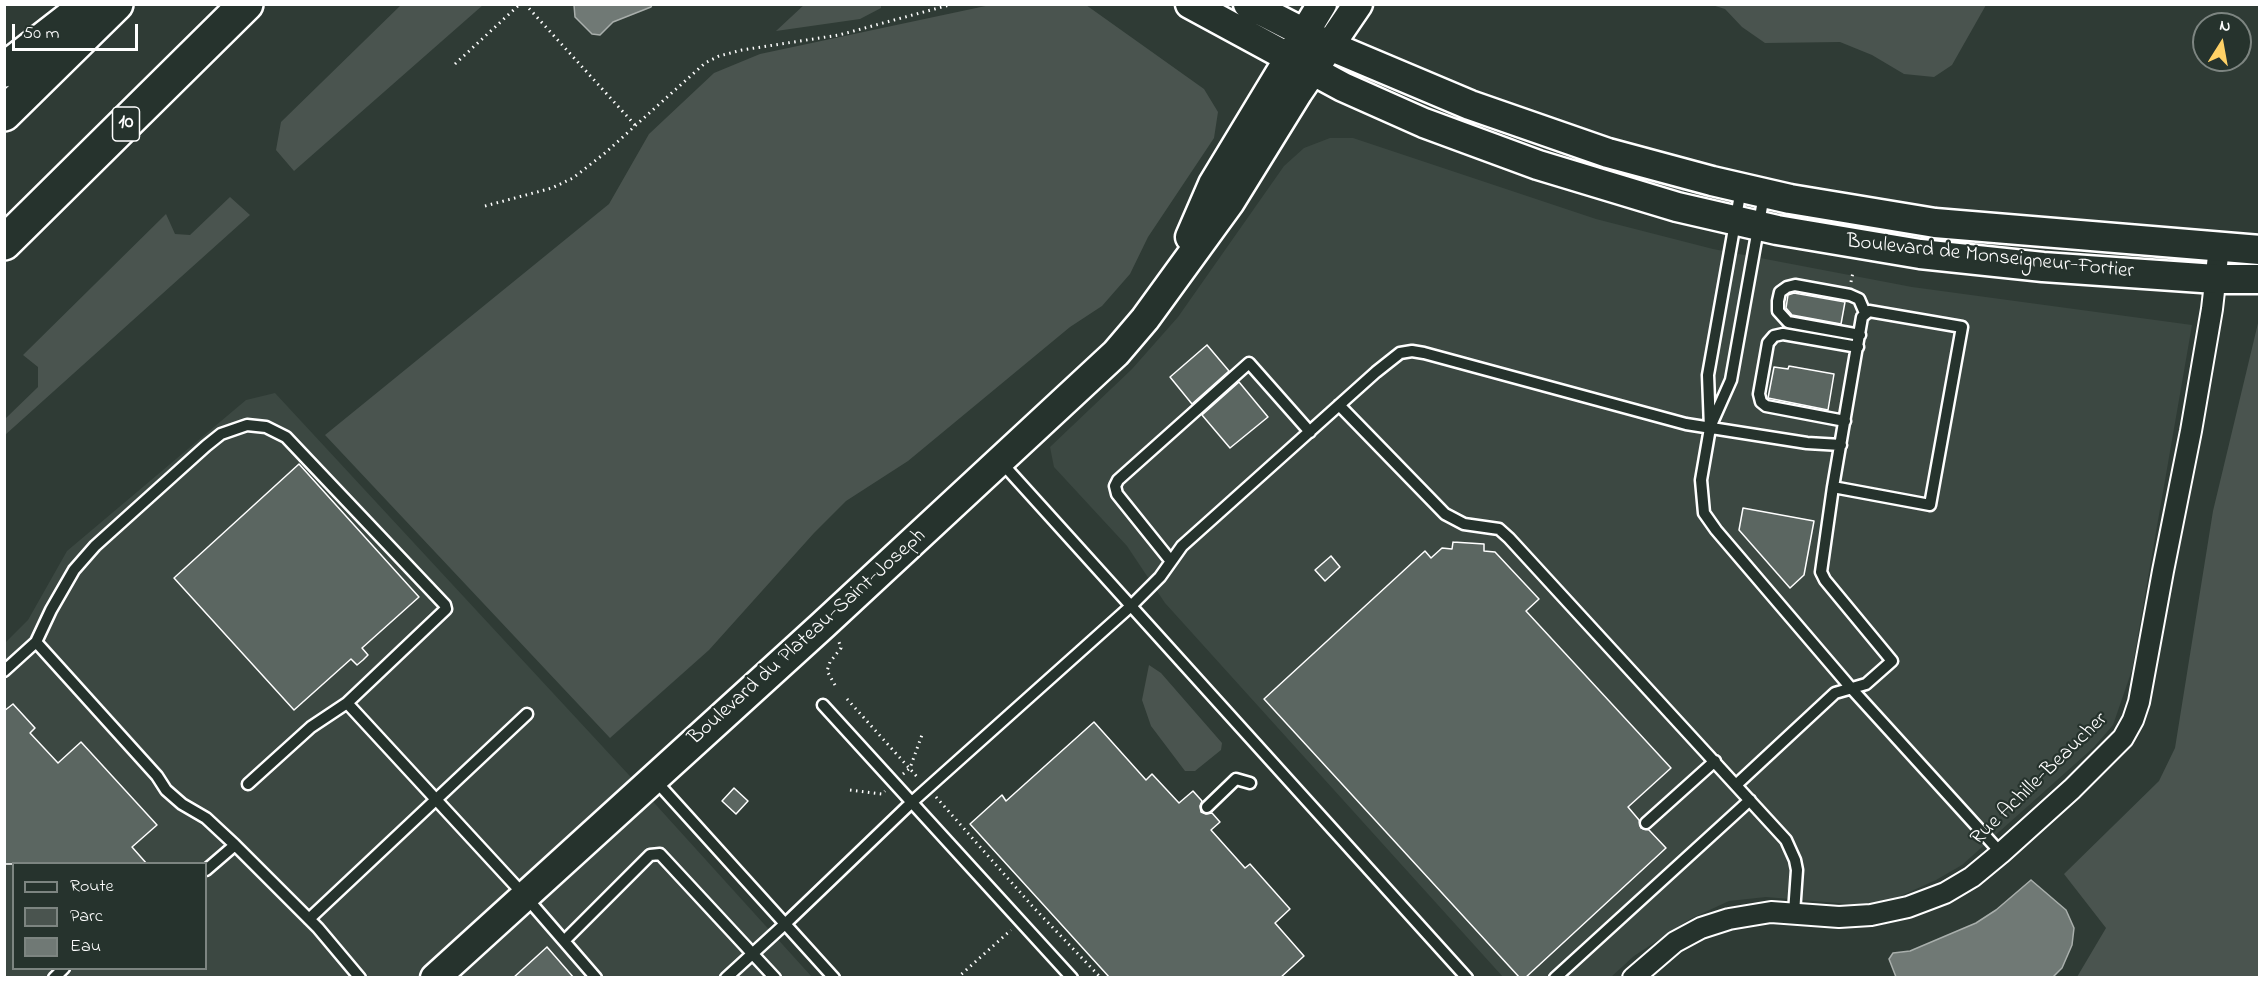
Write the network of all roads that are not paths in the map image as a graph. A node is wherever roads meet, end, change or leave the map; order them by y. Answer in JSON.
{"nodes":[{"id":1,"x":89,"y":4,"type":"edge"},
{"id":2,"x":116,"y":4,"type":"edge"},
{"id":3,"x":246,"y":4,"type":"edge"},
{"id":4,"x":1190,"y":4,"type":"edge"},
{"id":5,"x":1248,"y":4,"type":"edge"},
{"id":6,"x":1322,"y":4,"type":"edge"},
{"id":7,"x":1358,"y":4,"type":"edge"},
{"id":8,"x":1305,"y":34,"type":"junction"},
{"id":9,"x":1330,"y":46,"type":"junction"},
{"id":10,"x":1301,"y":66,"type":"junction"},
{"id":11,"x":4,"y":70,"type":"edge"},
{"id":12,"x":4,"y":114,"type":"edge"},
{"id":13,"x":1753,"y":191,"type":"junction"},
{"id":14,"x":1746,"y":223,"type":"junction"},
{"id":15,"x":4,"y":243,"type":"edge"},
{"id":16,"x":2218,"y":247,"type":"junction"},
{"id":17,"x":2259,"y":250,"type":"edge"},
{"id":18,"x":2216,"y":279,"type":"junction"},
{"id":19,"x":2259,"y":279,"type":"edge"},
{"id":20,"x":1865,"y":313,"type":"junction"},
{"id":21,"x":1860,"y":335,"type":"junction"},
{"id":22,"x":1857,"y":347,"type":"junction"},
{"id":23,"x":1339,"y":405,"type":"junction"},
{"id":24,"x":1845,"y":421,"type":"junction"},
{"id":25,"x":1710,"y":428,"type":"junction"},
{"id":26,"x":1310,"y":432,"type":"junction"},
{"id":27,"x":1841,"y":445,"type":"junction"},
{"id":28,"x":1000,"y":461,"type":"junction"},
{"id":29,"x":1833,"y":488,"type":"junction"},
{"id":30,"x":1170,"y":560,"type":"junction"},
{"id":31,"x":1131,"y":606,"type":"junction"},
{"id":32,"x":36,"y":642,"type":"junction"},
{"id":33,"x":4,"y":671,"type":"edge"},
{"id":34,"x":1851,"y":688,"type":"junction"},
{"id":35,"x":347,"y":703,"type":"junction"},
{"id":36,"x":823,"y":705,"type":"dead end"},
{"id":37,"x":527,"y":714,"type":"dead end"},
{"id":38,"x":1714,"y":761,"type":"junction"},
{"id":39,"x":654,"y":779,"type":"junction"},
{"id":40,"x":1250,"y":783,"type":"dead end"},
{"id":41,"x":249,"y":784,"type":"dead end"},
{"id":42,"x":1736,"y":785,"type":"junction"},
{"id":43,"x":436,"y":800,"type":"junction"},
{"id":44,"x":1750,"y":800,"type":"junction"},
{"id":45,"x":912,"y":802,"type":"junction"},
{"id":46,"x":1207,"y":807,"type":"dead end"},
{"id":47,"x":1646,"y":823,"type":"dead end"},
{"id":48,"x":235,"y":845,"type":"junction"},
{"id":49,"x":2001,"y":853,"type":"junction"},
{"id":50,"x":207,"y":869,"type":"edge"},
{"id":51,"x":525,"y":896,"type":"junction"},
{"id":52,"x":1794,"y":913,"type":"junction"},
{"id":53,"x":309,"y":919,"type":"junction"},
{"id":54,"x":786,"y":923,"type":"junction"},
{"id":55,"x":564,"y":942,"type":"junction"},
{"id":56,"x":753,"y":953,"type":"junction"},
{"id":57,"x":360,"y":978,"type":"edge"},
{"id":58,"x":435,"y":978,"type":"edge"},
{"id":59,"x":596,"y":978,"type":"edge"},
{"id":60,"x":726,"y":978,"type":"edge"},
{"id":61,"x":775,"y":978,"type":"edge"},
{"id":62,"x":834,"y":978,"type":"edge"},
{"id":63,"x":1072,"y":978,"type":"edge"},
{"id":64,"x":1467,"y":978,"type":"edge"},
{"id":65,"x":1555,"y":978,"type":"edge"},
{"id":66,"x":1633,"y":978,"type":"edge"}],
"edges":[{"from":1,"to":11,"type":"highway"},
{"from":2,"to":12,"type":"highway"},
{"from":3,"to":15,"type":"highway","number":"10"},
{"from":4,"to":10,"type":"main road","name":"Boulevard de Monseigneur-Fortier"},
{"from":5,"to":8,"type":"main road","name":"Boulevard de Monseigneur-Fortier"},
{"from":6,"to":8,"type":"main road","name":"Boulevard du Plateau-Saint-Joseph"},
{"from":7,"to":9,"type":"main road","name":"Boulevard du Plateau-Saint-Joseph"},
{"from":8,"to":9,"type":"main road","name":"Boulevard de Monseigneur-Fortier"},
{"from":8,"to":10,"type":"main road","name":"Boulevard du Plateau-Saint-Joseph"},
{"from":9,"to":10,"type":"main road","name":"Boulevard du Plateau-Saint-Joseph"},
{"from":9,"to":13,"type":"main road","name":"Boulevard de Monseigneur-Fortier"},
{"from":10,"to":14,"type":"main road","name":"Boulevard de Monseigneur-Fortier"},
{"from":10,"to":28,"type":"main road","name":"Boulevard du Plateau-Saint-Joseph"},
{"from":13,"to":14,"type":"lane"},
{"from":13,"to":14,"type":"lane"},
{"from":13,"to":16,"type":"main road","name":"Boulevard de Monseigneur-Fortier"},
{"from":14,"to":18,"type":"main road","name":"Boulevard de Monseigneur-Fortier"},
{"from":14,"to":25,"type":"lane"},
{"from":14,"to":25,"type":"lane"},
{"from":16,"to":17,"type":"main road","name":"Boulevard de Monseigneur-Fortier"},
{"from":16,"to":18,"type":"street","name":"Rue Achille-Beaucher"},
{"from":18,"to":19,"type":"main road","name":"Boulevard de Monseigneur-Fortier"},
{"from":18,"to":49,"type":"street","name":"Rue Achille-Beaucher"},
{"from":20,"to":21,"type":"lane"},
{"from":20,"to":21,"type":"lane"},
{"from":20,"to":29,"type":"lane"},
{"from":21,"to":22,"type":"lane"},
{"from":22,"to":24,"type":"lane"},
{"from":22,"to":24,"type":"lane"},
{"from":23,"to":25,"type":"lane"},
{"from":23,"to":26,"type":"lane"},
{"from":23,"to":38,"type":"lane"},
{"from":24,"to":27,"type":"lane"},
{"from":25,"to":27,"type":"lane"},
{"from":25,"to":34,"type":"lane"},
{"from":26,"to":30,"type":"lane"},
{"from":26,"to":30,"type":"lane"},
{"from":27,"to":29,"type":"lane"},
{"from":28,"to":31,"type":"lane"},
{"from":28,"to":39,"type":"main road","name":"Boulevard du Plateau-Saint-Joseph"},
{"from":29,"to":34,"type":"lane"},
{"from":30,"to":31,"type":"lane"},
{"from":31,"to":45,"type":"lane"},
{"from":31,"to":64,"type":"lane"},
{"from":32,"to":33,"type":"lane"},
{"from":32,"to":35,"type":"lane"},
{"from":32,"to":48,"type":"lane"},
{"from":34,"to":42,"type":"lane"},
{"from":34,"to":49,"type":"lane"},
{"from":35,"to":41,"type":"lane"},
{"from":35,"to":43,"type":"lane"},
{"from":36,"to":45,"type":"lane"},
{"from":37,"to":43,"type":"lane"},
{"from":38,"to":42,"type":"lane"},
{"from":38,"to":47,"type":"lane"},
{"from":39,"to":51,"type":"main road","name":"Boulevard du Plateau-Saint-Joseph"},
{"from":39,"to":54,"type":"lane"},
{"from":40,"to":46,"type":"lane"},
{"from":42,"to":44,"type":"lane"},
{"from":43,"to":51,"type":"lane"},
{"from":43,"to":53,"type":"lane"},
{"from":44,"to":52,"type":"lane"},
{"from":44,"to":65,"type":"lane"},
{"from":45,"to":54,"type":"lane"},
{"from":45,"to":63,"type":"lane"},
{"from":48,"to":50,"type":"lane"},
{"from":48,"to":53,"type":"lane"},
{"from":49,"to":52,"type":"street","name":"Rue Achille-Beaucher"},
{"from":51,"to":55,"type":"lane"},
{"from":51,"to":58,"type":"main road","name":"Boulevard du Plateau-Saint-Joseph"},
{"from":52,"to":66,"type":"street","name":"Rue Achille-Beaucher"},
{"from":53,"to":57,"type":"lane"},
{"from":54,"to":56,"type":"lane"},
{"from":54,"to":62,"type":"lane"},
{"from":55,"to":56,"type":"lane"},
{"from":55,"to":59,"type":"lane"},
{"from":56,"to":60,"type":"lane"},
{"from":56,"to":61,"type":"lane"}]}
